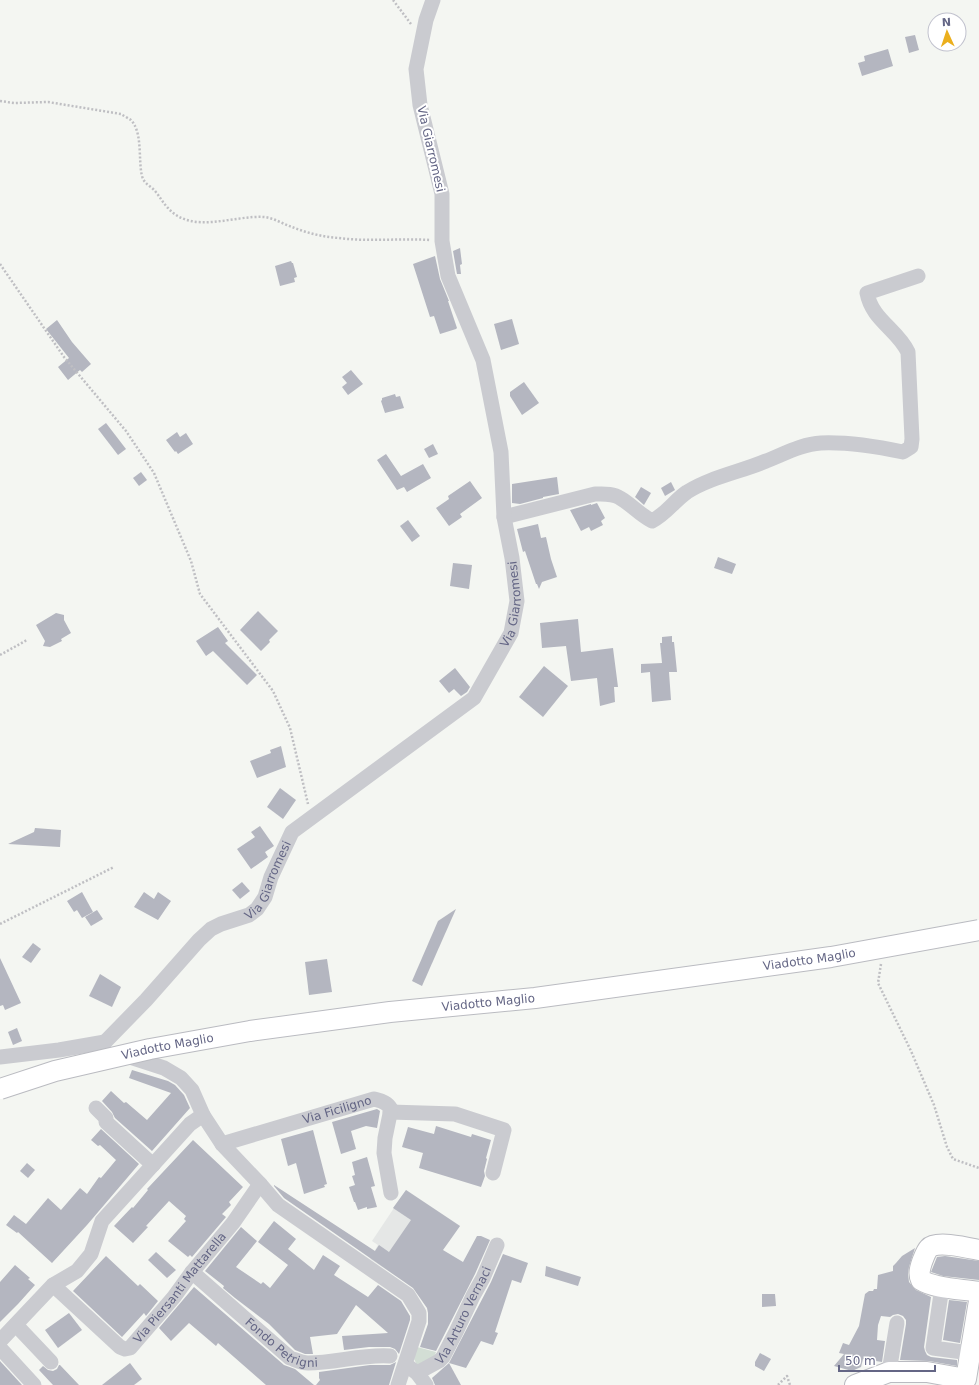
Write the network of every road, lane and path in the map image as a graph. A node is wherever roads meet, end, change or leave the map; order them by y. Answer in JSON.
{"nodes":[{"id":1,"x":393,"y":0,"type":"edge"},
{"id":2,"x":433,"y":0,"type":"edge"},
{"id":3,"x":422,"y":39,"type":"junction"},
{"id":4,"x":0,"y":101,"type":"edge"},
{"id":5,"x":442,"y":241,"type":"junction"},
{"id":6,"x":0,"y":264,"type":"edge"},
{"id":7,"x":918,"y":276,"type":"dead end"},
{"id":8,"x":504,"y":517,"type":"junction"},
{"id":9,"x":28,"y":640,"type":"dead end"},
{"id":10,"x":0,"y":655,"type":"edge"},
{"id":11,"x":312,"y":818,"type":"junction"},
{"id":12,"x":114,"y":867,"type":"dead end"},
{"id":13,"x":0,"y":924,"type":"edge"},
{"id":14,"x":979,"y":930,"type":"edge"},
{"id":15,"x":882,"y":961,"type":"dead end"},
{"id":16,"x":105,"y":1042,"type":"junction"},
{"id":17,"x":0,"y":1057,"type":"edge"},
{"id":18,"x":0,"y":1089,"type":"edge"},
{"id":19,"x":96,"y":1108,"type":"dead end"},
{"id":20,"x":390,"y":1112,"type":"junction"},
{"id":21,"x":203,"y":1116,"type":"junction"},
{"id":22,"x":222,"y":1144,"type":"junction"},
{"id":23,"x":153,"y":1165,"type":"junction"},
{"id":24,"x":979,"y":1168,"type":"edge"},
{"id":25,"x":493,"y":1173,"type":"dead end"},
{"id":26,"x":260,"y":1184,"type":"junction"},
{"id":27,"x":391,"y":1193,"type":"dead end"},
{"id":28,"x":497,"y":1245,"type":"dead end"},
{"id":29,"x":979,"y":1250,"type":"edge"},
{"id":30,"x":192,"y":1272,"type":"junction"},
{"id":31,"x":53,"y":1285,"type":"junction"},
{"id":32,"x":942,"y":1287,"type":"junction"},
{"id":33,"x":979,"y":1292,"type":"edge"},
{"id":34,"x":979,"y":1301,"type":"edge"},
{"id":35,"x":897,"y":1323,"type":"dead end"},
{"id":36,"x":16,"y":1324,"type":"junction"},
{"id":37,"x":0,"y":1341,"type":"edge"},
{"id":38,"x":0,"y":1348,"type":"edge"},
{"id":39,"x":970,"y":1353,"type":"junction"},
{"id":40,"x":51,"y":1362,"type":"dead end"},
{"id":41,"x":404,"y":1362,"type":"junction"},
{"id":42,"x":889,"y":1372,"type":"junction"},
{"id":43,"x":968,"y":1382,"type":"edge"},
{"id":44,"x":34,"y":1385,"type":"edge"},
{"id":45,"x":398,"y":1385,"type":"edge"},
{"id":46,"x":426,"y":1385,"type":"edge"},
{"id":47,"x":778,"y":1385,"type":"edge"},
{"id":48,"x":790,"y":1385,"type":"edge"},
{"id":49,"x":854,"y":1385,"type":"edge"}],
"edges":[{"from":1,"to":3,"type":"path"},
{"from":2,"to":3,"type":"street","name":"Via Giarromesi"},
{"from":3,"to":5,"type":"street","name":"Via Giarromesi"},
{"from":4,"to":5,"type":"path"},
{"from":5,"to":8,"type":"street","name":"Via Giarromesi"},
{"from":6,"to":11,"type":"path"},
{"from":7,"to":8,"type":"street"},
{"from":8,"to":11,"type":"street","name":"Via Giarromesi"},
{"from":9,"to":10,"type":"path"},
{"from":11,"to":16,"type":"street","name":"Via Giarromesi"},
{"from":12,"to":13,"type":"path"},
{"from":14,"to":18,"type":"main road","name":"Viadotto Maglio","bridge":true},
{"from":15,"to":24,"type":"path"},
{"from":16,"to":17,"type":"street"},
{"from":16,"to":21,"type":"street"},
{"from":19,"to":23,"type":"street"},
{"from":20,"to":22,"type":"street","name":"Via Ficiligno"},
{"from":20,"to":25,"type":"street"},
{"from":20,"to":27,"type":"street","name":"Via Ficiligno"},
{"from":21,"to":22,"type":"street"},
{"from":21,"to":23,"type":"street"},
{"from":22,"to":26,"type":"street"},
{"from":23,"to":31,"type":"street"},
{"from":26,"to":30,"type":"street","name":"Via Piersanti Mattarella"},
{"from":26,"to":41,"type":"street"},
{"from":28,"to":41,"type":"street","name":"Via Arturo Vernaci"},
{"from":29,"to":32,"type":"main road"},
{"from":30,"to":31,"type":"street","name":"Via Piersanti Mattarella"},
{"from":30,"to":41,"type":"street","name":"Fondo Petrigni"},
{"from":31,"to":36,"type":"street"},
{"from":32,"to":33,"type":"main road"},
{"from":32,"to":39,"type":"street"},
{"from":34,"to":39,"type":"main road"},
{"from":35,"to":42,"type":"street"},
{"from":36,"to":37,"type":"street"},
{"from":36,"to":40,"type":"street"},
{"from":38,"to":44,"type":"street"},
{"from":39,"to":43,"type":"main road"},
{"from":41,"to":45,"type":"street"},
{"from":41,"to":46,"type":"street"},
{"from":42,"to":43,"type":"main road"},
{"from":42,"to":49,"type":"main road"},
{"from":47,"to":48,"type":"path"}]}
